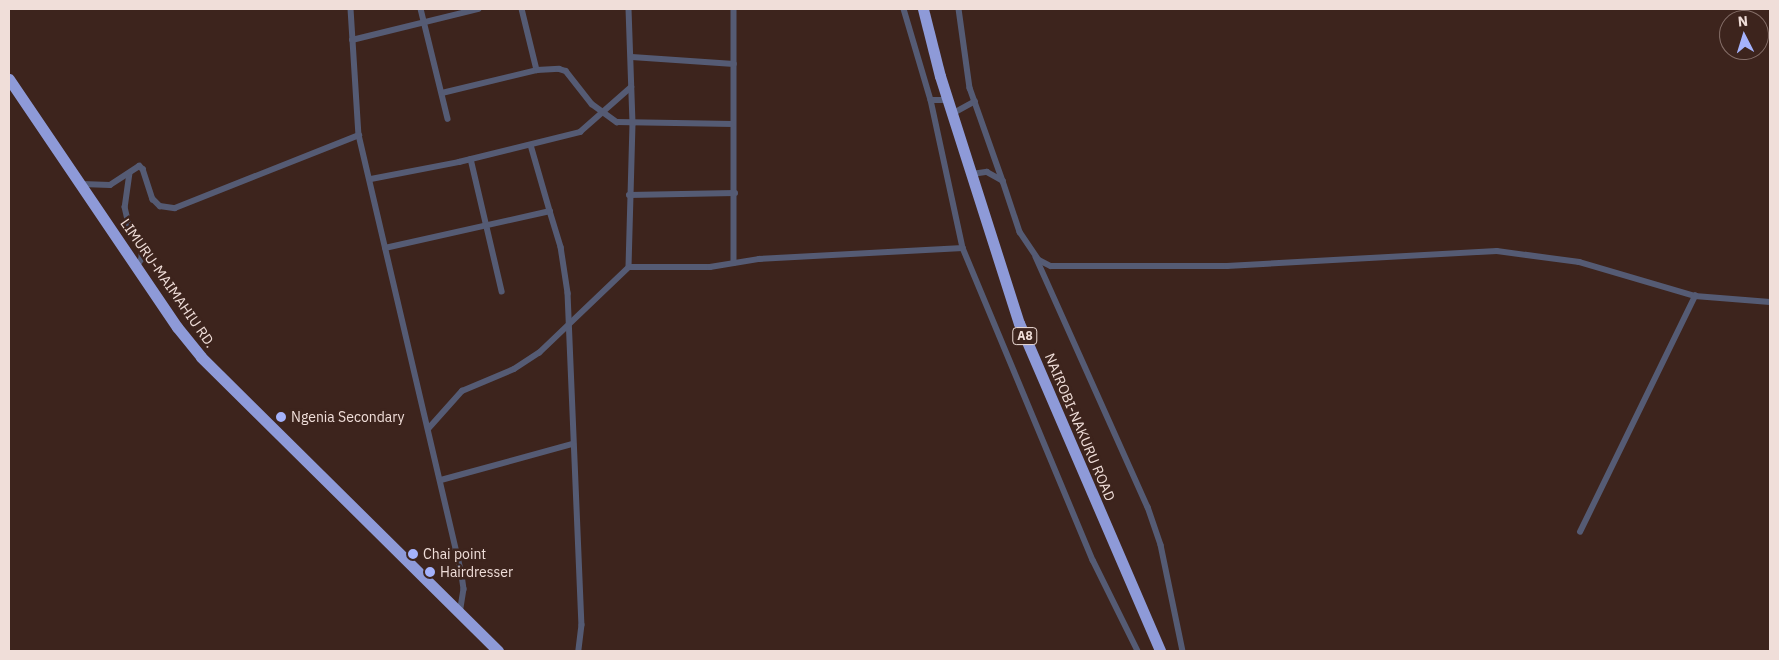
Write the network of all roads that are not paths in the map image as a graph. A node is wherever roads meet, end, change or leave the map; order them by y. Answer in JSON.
{"nodes":[{"id":1,"x":351,"y":9,"type":"edge"},
{"id":2,"x":420,"y":9,"type":"edge"},
{"id":3,"x":478,"y":9,"type":"edge"},
{"id":4,"x":522,"y":9,"type":"edge"},
{"id":5,"x":629,"y":9,"type":"edge"},
{"id":6,"x":734,"y":9,"type":"edge"},
{"id":7,"x":904,"y":9,"type":"edge"},
{"id":8,"x":923,"y":9,"type":"edge"},
{"id":9,"x":959,"y":9,"type":"edge"},
{"id":10,"x":422,"y":22,"type":"junction"},
{"id":11,"x":352,"y":40,"type":"junction"},
{"id":12,"x":632,"y":57,"type":"junction"},
{"id":13,"x":734,"y":64,"type":"junction"},
{"id":14,"x":537,"y":70,"type":"junction"},
{"id":15,"x":9,"y":79,"type":"edge"},
{"id":16,"x":631,"y":86,"type":"junction"},
{"id":17,"x":442,"y":93,"type":"junction"},
{"id":18,"x":931,"y":100,"type":"junction"},
{"id":19,"x":948,"y":100,"type":"junction"},
{"id":20,"x":975,"y":101,"type":"junction"},
{"id":21,"x":604,"y":113,"type":"junction"},
{"id":22,"x":952,"y":114,"type":"junction"},
{"id":23,"x":448,"y":120,"type":"dead end"},
{"id":24,"x":633,"y":124,"type":"junction"},
{"id":25,"x":733,"y":124,"type":"junction"},
{"id":26,"x":359,"y":135,"type":"junction"},
{"id":27,"x":531,"y":145,"type":"junction"},
{"id":28,"x":471,"y":159,"type":"junction"},
{"id":29,"x":130,"y":172,"type":"junction"},
{"id":30,"x":972,"y":174,"type":"junction"},
{"id":31,"x":370,"y":179,"type":"junction"},
{"id":32,"x":1003,"y":181,"type":"junction"},
{"id":33,"x":81,"y":183,"type":"junction"},
{"id":34,"x":735,"y":192,"type":"junction"},
{"id":35,"x":629,"y":195,"type":"junction"},
{"id":36,"x":550,"y":211,"type":"junction"},
{"id":37,"x":486,"y":226,"type":"junction"},
{"id":38,"x":385,"y":248,"type":"junction"},
{"id":39,"x":963,"y":248,"type":"junction"},
{"id":40,"x":1036,"y":255,"type":"junction"},
{"id":41,"x":734,"y":263,"type":"junction"},
{"id":42,"x":629,"y":266,"type":"junction"},
{"id":43,"x":137,"y":267,"type":"junction"},
{"id":44,"x":502,"y":291,"type":"dead end"},
{"id":45,"x":1695,"y":296,"type":"junction"},
{"id":46,"x":1770,"y":302,"type":"edge"},
{"id":47,"x":570,"y":323,"type":"junction"},
{"id":48,"x":428,"y":429,"type":"junction"},
{"id":49,"x":572,"y":444,"type":"junction"},
{"id":50,"x":440,"y":480,"type":"junction"},
{"id":51,"x":1580,"y":532,"type":"dead end"},
{"id":52,"x":460,"y":614,"type":"junction"},
{"id":53,"x":498,"y":651,"type":"edge"},
{"id":54,"x":580,"y":651,"type":"edge"},
{"id":55,"x":1138,"y":651,"type":"edge"},
{"id":56,"x":1160,"y":651,"type":"edge"},
{"id":57,"x":1183,"y":651,"type":"edge"}],
"edges":[{"from":1,"to":11,"type":"street"},
{"from":2,"to":10,"type":"street"},
{"from":3,"to":10,"type":"street"},
{"from":4,"to":14,"type":"street"},
{"from":5,"to":12,"type":"street"},
{"from":6,"to":13,"type":"street"},
{"from":7,"to":18,"type":"street"},
{"from":8,"to":19,"type":"highway","name":"NAIROBI-NAKURU ROAD","number":"A8"},
{"from":9,"to":20,"type":"street"},
{"from":10,"to":11,"type":"street"},
{"from":10,"to":17,"type":"street"},
{"from":11,"to":26,"type":"street"},
{"from":12,"to":13,"type":"street"},
{"from":12,"to":16,"type":"street"},
{"from":13,"to":25,"type":"street"},
{"from":14,"to":17,"type":"street"},
{"from":14,"to":21,"type":"street"},
{"from":15,"to":33,"type":"highway","name":"LIMURU-MAIMAHIU RD."},
{"from":16,"to":21,"type":"street"},
{"from":16,"to":24,"type":"street"},
{"from":17,"to":23,"type":"street"},
{"from":18,"to":19,"type":"street"},
{"from":18,"to":39,"type":"street"},
{"from":19,"to":22,"type":"highway","name":"NAIROBI-NAKURU ROAD","number":"A8"},
{"from":20,"to":22,"type":"street"},
{"from":20,"to":32,"type":"street"},
{"from":21,"to":24,"type":"street"},
{"from":21,"to":27,"type":"street"},
{"from":22,"to":30,"type":"highway","name":"NAIROBI-NAKURU ROAD","number":"A8"},
{"from":24,"to":25,"type":"street"},
{"from":24,"to":35,"type":"street"},
{"from":25,"to":34,"type":"street"},
{"from":26,"to":29,"type":"street"},
{"from":26,"to":31,"type":"street"},
{"from":27,"to":28,"type":"street"},
{"from":27,"to":36,"type":"street"},
{"from":28,"to":31,"type":"street"},
{"from":28,"to":37,"type":"street"},
{"from":29,"to":33,"type":"street"},
{"from":29,"to":43,"type":"street"},
{"from":30,"to":32,"type":"street"},
{"from":30,"to":56,"type":"highway","name":"NAIROBI-NAKURU ROAD","number":"A8"},
{"from":31,"to":38,"type":"street"},
{"from":32,"to":40,"type":"street"},
{"from":33,"to":43,"type":"highway","name":"LIMURU-MAIMAHIU RD."},
{"from":34,"to":35,"type":"street"},
{"from":34,"to":41,"type":"street"},
{"from":35,"to":42,"type":"street"},
{"from":36,"to":37,"type":"street"},
{"from":36,"to":47,"type":"street"},
{"from":37,"to":38,"type":"street"},
{"from":37,"to":44,"type":"street"},
{"from":38,"to":48,"type":"street"},
{"from":39,"to":41,"type":"street"},
{"from":39,"to":55,"type":"street"},
{"from":40,"to":45,"type":"street"},
{"from":40,"to":57,"type":"street"},
{"from":41,"to":42,"type":"street"},
{"from":42,"to":47,"type":"street"},
{"from":43,"to":52,"type":"highway","name":"LIMURU-MAIMAHIU RD."},
{"from":45,"to":46,"type":"street"},
{"from":45,"to":51,"type":"street"},
{"from":47,"to":48,"type":"street"},
{"from":47,"to":49,"type":"street"},
{"from":48,"to":50,"type":"street"},
{"from":49,"to":50,"type":"street"},
{"from":49,"to":54,"type":"street"},
{"from":50,"to":52,"type":"street"},
{"from":52,"to":53,"type":"highway","name":"LIMURU-MAIMAHIU RD."}]}
